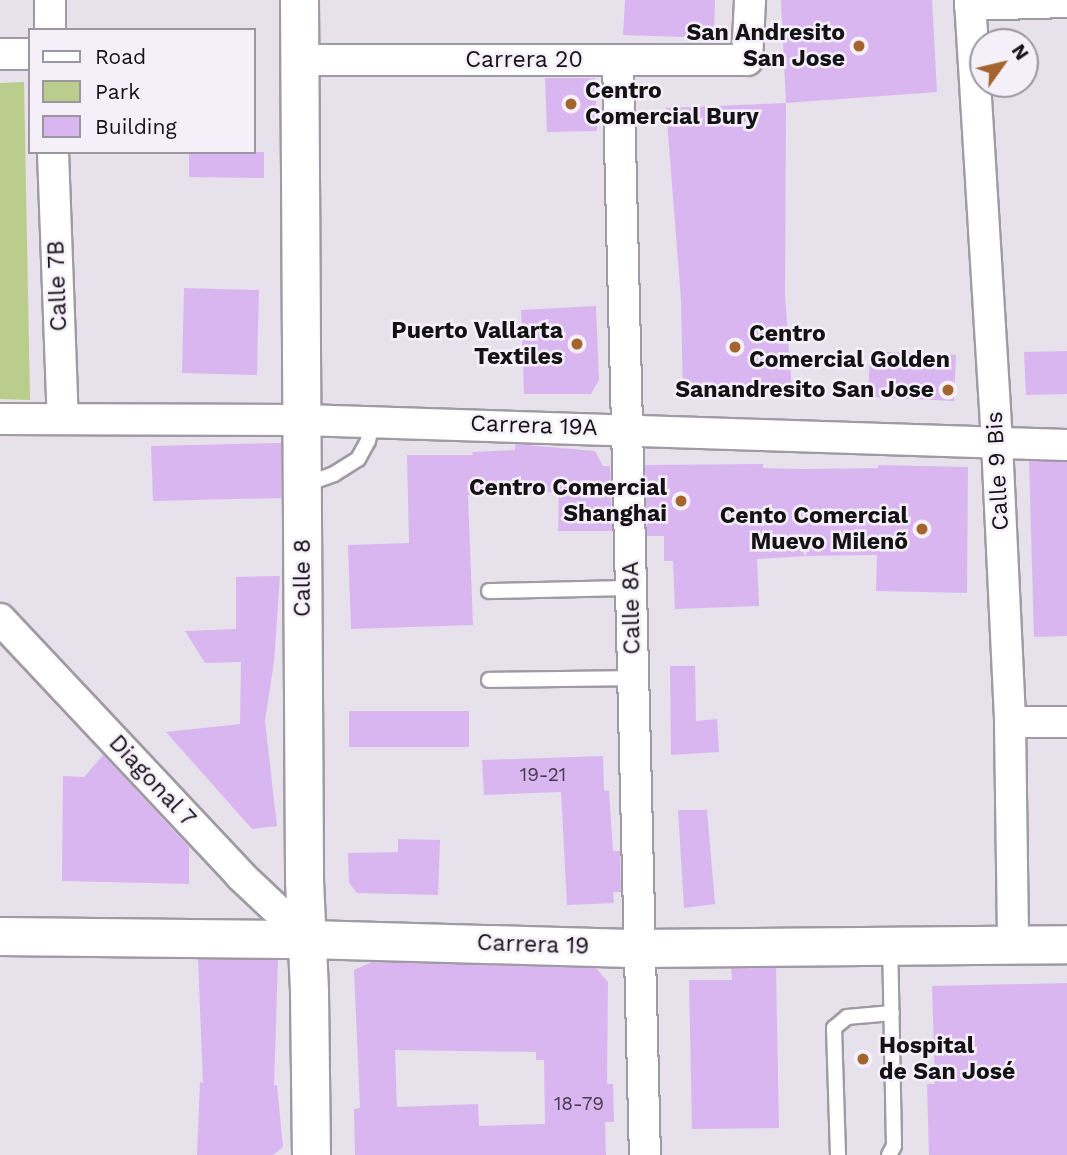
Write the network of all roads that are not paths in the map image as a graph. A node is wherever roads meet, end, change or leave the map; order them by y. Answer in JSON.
{"nodes":[{"id":1,"x":50,"y":0,"type":"edge"},
{"id":2,"x":299,"y":0,"type":"edge"},
{"id":3,"x":750,"y":0,"type":"edge"},
{"id":4,"x":970,"y":2,"type":"edge"},
{"id":5,"x":1067,"y":2,"type":"edge"},
{"id":6,"x":50,"y":28,"type":"edge"},
{"id":7,"x":0,"y":54,"type":"edge"},
{"id":8,"x":28,"y":54,"type":"edge"},
{"id":9,"x":300,"y":60,"type":"junction"},
{"id":10,"x":618,"y":61,"type":"junction"},
{"id":11,"x":53,"y":154,"type":"edge"},
{"id":12,"x":0,"y":419,"type":"edge"},
{"id":13,"x":63,"y":419,"type":"junction"},
{"id":14,"x":303,"y":420,"type":"junction"},
{"id":15,"x":372,"y":422,"type":"junction"},
{"id":16,"x":628,"y":429,"type":"junction"},
{"id":17,"x":997,"y":443,"type":"junction"},
{"id":18,"x":1067,"y":445,"type":"edge"},
{"id":19,"x":303,"y":485,"type":"junction"},
{"id":20,"x":632,"y":587,"type":"junction"},
{"id":21,"x":489,"y":591,"type":"dead end"},
{"id":22,"x":0,"y":619,"type":"edge"},
{"id":23,"x":633,"y":678,"type":"junction"},
{"id":24,"x":489,"y":680,"type":"dead end"},
{"id":25,"x":1010,"y":722,"type":"junction"},
{"id":26,"x":1067,"y":722,"type":"edge"},
{"id":27,"x":0,"y":936,"type":"edge"},
{"id":28,"x":308,"y":939,"type":"junction"},
{"id":29,"x":1013,"y":943,"type":"junction"},
{"id":30,"x":1067,"y":944,"type":"edge"},
{"id":31,"x":890,"y":945,"type":"junction"},
{"id":32,"x":639,"y":948,"type":"junction"},
{"id":33,"x":892,"y":1013,"type":"junction"},
{"id":34,"x":311,"y":1155,"type":"edge"},
{"id":35,"x":645,"y":1155,"type":"edge"},
{"id":36,"x":838,"y":1155,"type":"edge"},
{"id":37,"x":889,"y":1155,"type":"edge"}],
"edges":[{"from":1,"to":6,"type":"street"},
{"from":2,"to":9,"type":"street","name":"Calle 8"},
{"from":3,"to":10,"type":"street","name":"Carrera 20"},
{"from":4,"to":5,"type":"street"},
{"from":4,"to":17,"type":"street","name":"Calle 9 Bis"},
{"from":7,"to":8,"type":"street"},
{"from":9,"to":10,"type":"street","name":"Carrera 20"},
{"from":9,"to":14,"type":"street","name":"Calle 8"},
{"from":10,"to":16,"type":"street","name":"Calle 8A"},
{"from":11,"to":13,"type":"street","name":"Calle 7B"},
{"from":12,"to":13,"type":"street","name":"Carrera 19A"},
{"from":13,"to":14,"type":"street","name":"Carrera 19A"},
{"from":14,"to":15,"type":"street","name":"Carrera 19A"},
{"from":14,"to":19,"type":"street","name":"Calle 8"},
{"from":15,"to":16,"type":"street","name":"Carrera 19A"},
{"from":15,"to":19,"type":"lane"},
{"from":16,"to":17,"type":"street","name":"Carrera 19A"},
{"from":16,"to":20,"type":"street","name":"Calle 8A"},
{"from":17,"to":18,"type":"street","name":"Carrera 19A"},
{"from":17,"to":25,"type":"street","name":"Calle 9 Bis"},
{"from":19,"to":28,"type":"street","name":"Calle 8"},
{"from":20,"to":21,"type":"lane"},
{"from":20,"to":23,"type":"street","name":"Calle 8A"},
{"from":22,"to":28,"type":"street","name":"Diagonal 7"},
{"from":23,"to":24,"type":"lane"},
{"from":23,"to":32,"type":"street","name":"Calle 8A"},
{"from":25,"to":26,"type":"street"},
{"from":25,"to":29,"type":"street","name":"Calle 9 Bis"},
{"from":27,"to":28,"type":"street","name":"Carrera 19"},
{"from":28,"to":32,"type":"street","name":"Carrera 19"},
{"from":28,"to":34,"type":"street","name":"Calle 8"},
{"from":29,"to":30,"type":"street","name":"Carrera 19"},
{"from":29,"to":31,"type":"street","name":"Carrera 19"},
{"from":31,"to":32,"type":"street","name":"Carrera 19"},
{"from":31,"to":33,"type":"lane"},
{"from":32,"to":35,"type":"street","name":"Calle 8A"},
{"from":33,"to":36,"type":"lane"},
{"from":33,"to":37,"type":"lane"}]}
